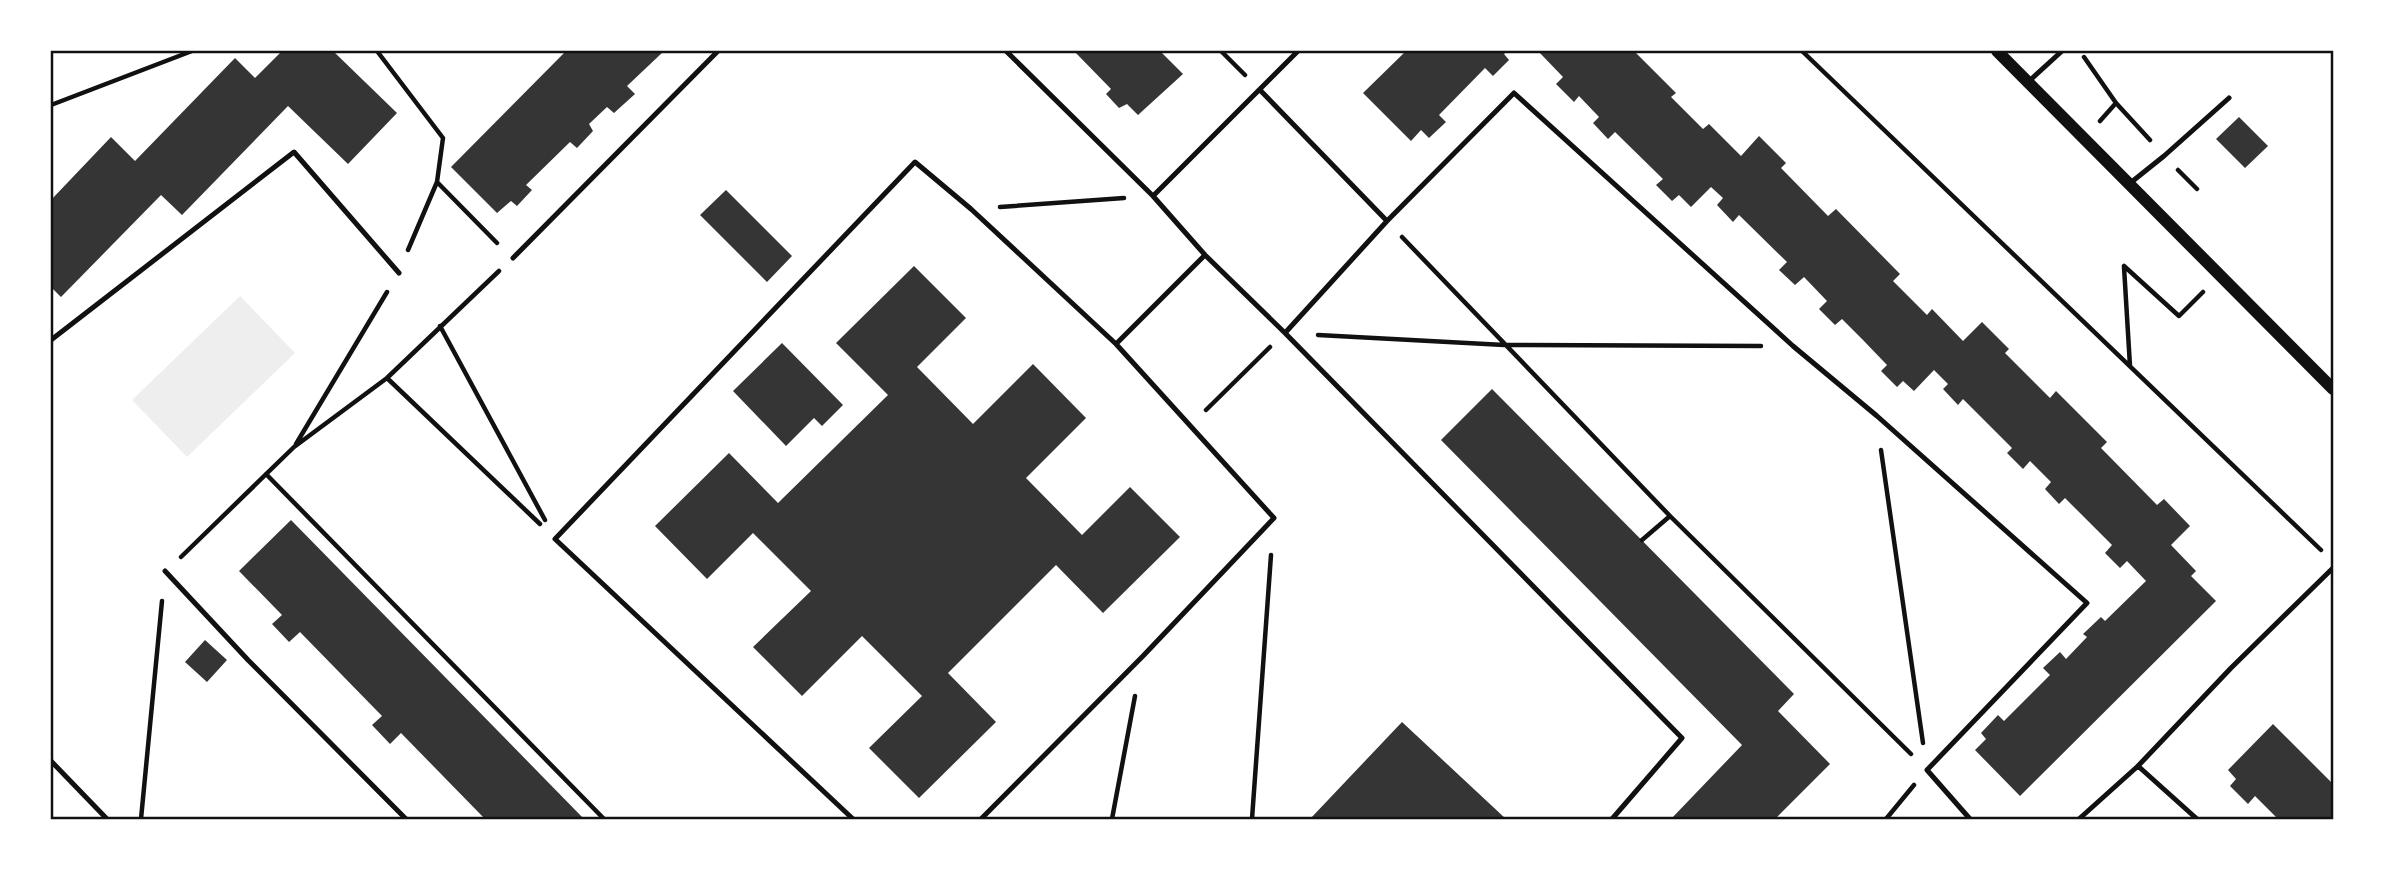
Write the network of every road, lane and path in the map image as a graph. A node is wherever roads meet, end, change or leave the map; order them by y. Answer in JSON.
{"nodes":[{"id":1,"x":192,"y":51,"type":"edge"},
{"id":2,"x":377,"y":51,"type":"edge"},
{"id":3,"x":718,"y":51,"type":"edge"},
{"id":4,"x":1006,"y":51,"type":"edge"},
{"id":5,"x":1221,"y":51,"type":"edge"},
{"id":6,"x":1298,"y":51,"type":"edge"},
{"id":7,"x":1802,"y":51,"type":"edge"},
{"id":8,"x":1997,"y":51,"type":"edge"},
{"id":9,"x":2062,"y":51,"type":"edge"},
{"id":10,"x":2079,"y":51,"type":"edge"},
{"id":11,"x":2028,"y":82,"type":"junction"},
{"id":12,"x":1260,"y":90,"type":"junction"},
{"id":13,"x":2229,"y":98,"type":"dead end"},
{"id":14,"x":51,"y":105,"type":"edge"},
{"id":15,"x":2165,"y":156,"type":"junction"},
{"id":16,"x":437,"y":182,"type":"junction"},
{"id":17,"x":2129,"y":184,"type":"junction"},
{"id":18,"x":2197,"y":189,"type":"dead end"},
{"id":19,"x":1153,"y":196,"type":"junction"},
{"id":20,"x":971,"y":209,"type":"junction"},
{"id":21,"x":1387,"y":221,"type":"junction"},
{"id":22,"x":1205,"y":255,"type":"junction"},
{"id":23,"x":513,"y":258,"type":"junction"},
{"id":24,"x":399,"y":273,"type":"junction"},
{"id":25,"x":2220,"y":275,"type":"junction"},
{"id":26,"x":440,"y":326,"type":"junction"},
{"id":27,"x":1285,"y":333,"type":"junction"},
{"id":28,"x":51,"y":340,"type":"edge"},
{"id":29,"x":1115,"y":344,"type":"junction"},
{"id":30,"x":1504,"y":345,"type":"junction"},
{"id":31,"x":1793,"y":346,"type":"junction"},
{"id":32,"x":2130,"y":366,"type":"junction"},
{"id":33,"x":387,"y":378,"type":"junction"},
{"id":34,"x":2333,"y":389,"type":"edge"},
{"id":35,"x":1877,"y":416,"type":"junction"},
{"id":36,"x":1190,"y":426,"type":"junction"},
{"id":37,"x":294,"y":447,"type":"junction"},
{"id":38,"x":267,"y":474,"type":"junction"},
{"id":39,"x":1670,"y":516,"type":"junction"},
{"id":40,"x":1274,"y":517,"type":"junction"},
{"id":41,"x":555,"y":539,"type":"junction"},
{"id":42,"x":1642,"y":540,"type":"dead end"},
{"id":43,"x":2323,"y":552,"type":"dead end"},
{"id":44,"x":2333,"y":568,"type":"edge"},
{"id":45,"x":165,"y":572,"type":"junction"},
{"id":46,"x":1143,"y":656,"type":"junction"},
{"id":47,"x":51,"y":761,"type":"edge"},
{"id":48,"x":2138,"y":766,"type":"junction"},
{"id":49,"x":1927,"y":770,"type":"junction"},
{"id":50,"x":107,"y":819,"type":"edge"},
{"id":51,"x":141,"y":819,"type":"edge"},
{"id":52,"x":406,"y":819,"type":"edge"},
{"id":53,"x":604,"y":819,"type":"edge"},
{"id":54,"x":853,"y":819,"type":"edge"},
{"id":55,"x":981,"y":819,"type":"edge"},
{"id":56,"x":1112,"y":819,"type":"edge"},
{"id":57,"x":1252,"y":819,"type":"edge"},
{"id":58,"x":1612,"y":819,"type":"edge"},
{"id":59,"x":1886,"y":819,"type":"edge"},
{"id":60,"x":1970,"y":819,"type":"edge"},
{"id":61,"x":2079,"y":819,"type":"edge"},
{"id":62,"x":2197,"y":819,"type":"edge"}],
"edges":[{"from":1,"to":14,"type":"path"},
{"from":2,"to":16,"type":"path"},
{"from":3,"to":23,"type":"lane"},
{"from":4,"to":19,"type":"lane"},
{"from":5,"to":12,"type":"path"},
{"from":6,"to":12,"type":"lane"},
{"from":7,"to":32,"type":"path"},
{"from":8,"to":11,"type":"street"},
{"from":9,"to":11,"type":"lane"},
{"from":10,"to":15,"type":"path"},
{"from":11,"to":17,"type":"street"},
{"from":12,"to":19,"type":"lane"},
{"from":12,"to":21,"type":"lane"},
{"from":13,"to":15,"type":"lane"},
{"from":15,"to":17,"type":"lane"},
{"from":15,"to":18,"type":"path"},
{"from":16,"to":23,"type":"path"},
{"from":16,"to":24,"type":"path"},
{"from":17,"to":25,"type":"street"},
{"from":19,"to":20,"type":"path"},
{"from":19,"to":22,"type":"lane"},
{"from":20,"to":29,"type":"lane"},
{"from":20,"to":41,"type":"lane"},
{"from":21,"to":27,"type":"lane"},
{"from":21,"to":30,"type":"path"},
{"from":21,"to":31,"type":"lane"},
{"from":22,"to":27,"type":"lane"},
{"from":22,"to":29,"type":"lane"},
{"from":23,"to":26,"type":"path"},
{"from":24,"to":28,"type":"lane"},
{"from":24,"to":37,"type":"path"},
{"from":25,"to":32,"type":"path"},
{"from":25,"to":34,"type":"street"},
{"from":26,"to":33,"type":"path"},
{"from":26,"to":41,"type":"path"},
{"from":27,"to":30,"type":"path"},
{"from":27,"to":36,"type":"path"},
{"from":27,"to":58,"type":"lane"},
{"from":29,"to":36,"type":"lane"},
{"from":30,"to":31,"type":"path"},
{"from":30,"to":39,"type":"path"},
{"from":31,"to":35,"type":"lane"},
{"from":32,"to":43,"type":"path"},
{"from":33,"to":37,"type":"path"},
{"from":33,"to":41,"type":"path"},
{"from":35,"to":49,"type":"path"},
{"from":35,"to":49,"type":"lane"},
{"from":36,"to":40,"type":"lane"},
{"from":37,"to":38,"type":"path"},
{"from":38,"to":45,"type":"path"},
{"from":38,"to":53,"type":"path"},
{"from":39,"to":42,"type":"path"},
{"from":39,"to":49,"type":"path"},
{"from":40,"to":46,"type":"lane"},
{"from":40,"to":57,"type":"path"},
{"from":41,"to":54,"type":"lane"},
{"from":44,"to":48,"type":"lane"},
{"from":45,"to":51,"type":"path"},
{"from":45,"to":52,"type":"lane"},
{"from":46,"to":55,"type":"lane"},
{"from":46,"to":56,"type":"path"},
{"from":47,"to":50,"type":"lane"},
{"from":48,"to":61,"type":"lane"},
{"from":48,"to":62,"type":"lane"},
{"from":49,"to":59,"type":"path"},
{"from":49,"to":60,"type":"lane"}]}
